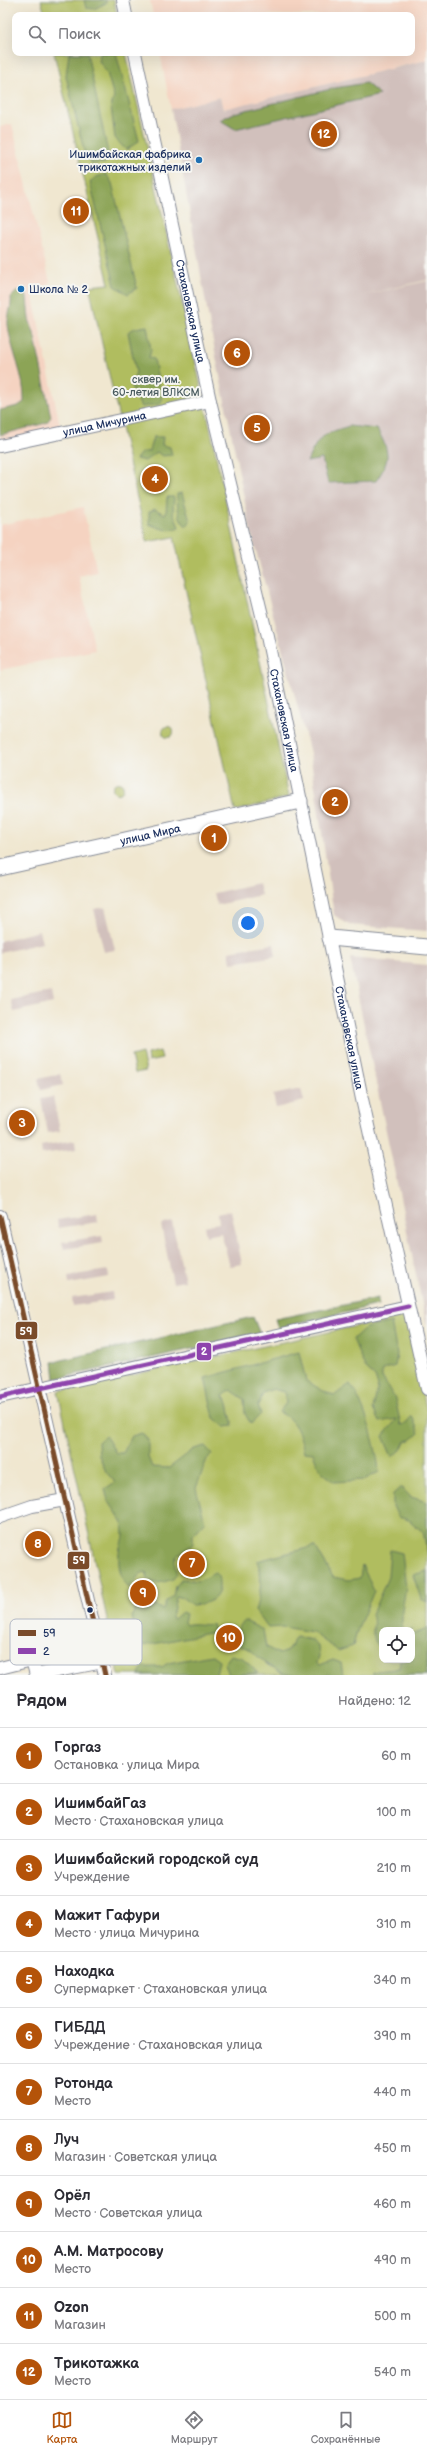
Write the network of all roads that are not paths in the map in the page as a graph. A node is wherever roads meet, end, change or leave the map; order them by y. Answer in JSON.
{"nodes":[{"id":1,"x":123,"y":0,"type":"edge"},
{"id":2,"x":125,"y":12,"type":"edge"},
{"id":3,"x":136,"y":56,"type":"edge"},
{"id":4,"x":210,"y":401,"type":"junction"},
{"id":5,"x":0,"y":446,"type":"edge"},
{"id":6,"x":300,"y":801,"type":"junction"},
{"id":7,"x":0,"y":868,"type":"edge"},
{"id":8,"x":330,"y":938,"type":"junction"},
{"id":9,"x":427,"y":947,"type":"edge"},
{"id":10,"x":0,"y":1216,"type":"edge"},
{"id":11,"x":408,"y":1306,"type":"junction"},
{"id":12,"x":39,"y":1388,"type":"junction"},
{"id":13,"x":427,"y":1389,"type":"edge"},
{"id":14,"x":0,"y":1397,"type":"edge"},
{"id":15,"x":65,"y":1500,"type":"junction"},
{"id":16,"x":0,"y":1517,"type":"edge"},
{"id":17,"x":93,"y":1619,"type":"edge"},
{"id":18,"x":12,"y":1665,"type":"edge"},
{"id":19,"x":33,"y":1665,"type":"edge"},
{"id":20,"x":88,"y":1665,"type":"edge"},
{"id":21,"x":103,"y":1665,"type":"edge"},
{"id":22,"x":0,"y":1668,"type":"edge"},
{"id":23,"x":36,"y":1675,"type":"edge"},
{"id":24,"x":36,"y":1675,"type":"edge"},
{"id":25,"x":105,"y":1675,"type":"edge"}],
"edges":[{"from":1,"to":2,"type":"street"},
{"from":3,"to":4,"type":"street","name":"Стахановская улица"},
{"from":4,"to":5,"type":"street","name":"улица Мичурина"},
{"from":4,"to":6,"type":"street","name":"Стахановская улица"},
{"from":6,"to":7,"type":"street","name":"улица Мира"},
{"from":6,"to":8,"type":"street","name":"Стахановская улица"},
{"from":8,"to":9,"type":"street"},
{"from":8,"to":11,"type":"street","name":"Стахановская улица"},
{"from":10,"to":12,"type":"street"},
{"from":11,"to":12,"type":"street"},
{"from":11,"to":13,"type":"street","name":"Стахановская улица"},
{"from":12,"to":14,"type":"street"},
{"from":12,"to":15,"type":"street"},
{"from":15,"to":16,"type":"street"},
{"from":15,"to":17,"type":"street"},
{"from":18,"to":22,"type":"street"},
{"from":19,"to":24,"type":"street"},
{"from":20,"to":23,"type":"street"},
{"from":21,"to":25,"type":"street"}]}
